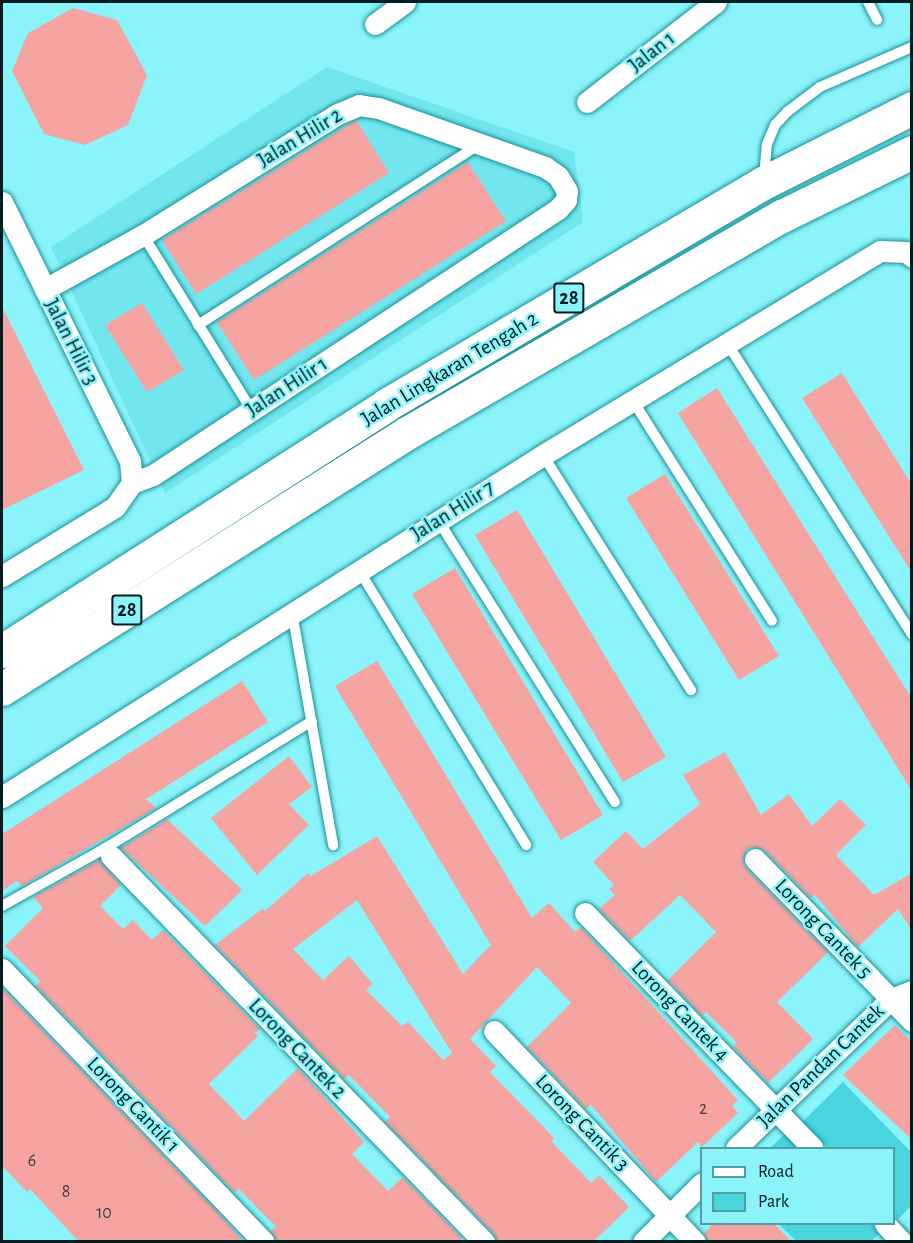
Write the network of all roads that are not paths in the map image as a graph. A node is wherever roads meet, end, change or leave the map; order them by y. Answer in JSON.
{"nodes":[{"id":1,"x":405,"y":2,"type":"edge"},
{"id":2,"x":716,"y":2,"type":"edge"},
{"id":3,"x":868,"y":2,"type":"edge"},
{"id":4,"x":877,"y":20,"type":"dead end"},
{"id":5,"x":375,"y":24,"type":"dead end"},
{"id":6,"x":912,"y":47,"type":"edge"},
{"id":7,"x":587,"y":102,"type":"dead end"},
{"id":8,"x":912,"y":108,"type":"edge"},
{"id":9,"x":480,"y":144,"type":"junction"},
{"id":10,"x":912,"y":152,"type":"edge"},
{"id":11,"x":763,"y":183,"type":"junction"},
{"id":12,"x":567,"y":191,"type":"joint"},
{"id":13,"x":4,"y":214,"type":"edge"},
{"id":14,"x":143,"y":235,"type":"junction"},
{"id":15,"x":912,"y":257,"type":"edge"},
{"id":16,"x":45,"y":289,"type":"junction"},
{"id":17,"x":198,"y":325,"type":"junction"},
{"id":18,"x":728,"y":343,"type":"junction"},
{"id":19,"x":633,"y":401,"type":"junction"},
{"id":20,"x":252,"y":411,"type":"junction"},
{"id":21,"x":543,"y":455,"type":"junction"},
{"id":22,"x":132,"y":483,"type":"junction"},
{"id":23,"x":245,"y":518,"type":"junction"},
{"id":24,"x":438,"y":520,"type":"junction"},
{"id":25,"x":359,"y":570,"type":"junction"},
{"id":26,"x":2,"y":574,"type":"edge"},
{"id":27,"x":291,"y":611,"type":"junction"},
{"id":28,"x":772,"y":621,"type":"dead end"},
{"id":29,"x":912,"y":634,"type":"edge"},
{"id":30,"x":2,"y":651,"type":"edge"},
{"id":31,"x":2,"y":689,"type":"edge"},
{"id":32,"x":690,"y":690,"type":"dead end"},
{"id":33,"x":312,"y":721,"type":"junction"},
{"id":34,"x":2,"y":797,"type":"edge"},
{"id":35,"x":615,"y":802,"type":"dead end"},
{"id":36,"x":526,"y":844,"type":"dead end"},
{"id":37,"x":333,"y":845,"type":"dead end"},
{"id":38,"x":111,"y":856,"type":"dead end"},
{"id":39,"x":755,"y":859,"type":"dead end"},
{"id":40,"x":2,"y":906,"type":"edge"},
{"id":41,"x":585,"y":913,"type":"dead end"},
{"id":42,"x":2,"y":969,"type":"edge"},
{"id":43,"x":912,"y":991,"type":"edge"},
{"id":44,"x":891,"y":999,"type":"junction"},
{"id":45,"x":912,"y":1021,"type":"edge"},
{"id":46,"x":494,"y":1031,"type":"dead end"},
{"id":47,"x":775,"y":1110,"type":"junction"},
{"id":48,"x":738,"y":1147,"type":"edge"},
{"id":49,"x":811,"y":1147,"type":"edge"},
{"id":50,"x":700,"y":1185,"type":"edge"},
{"id":51,"x":669,"y":1215,"type":"junction"},
{"id":52,"x":886,"y":1225,"type":"edge"},
{"id":53,"x":264,"y":1242,"type":"edge"},
{"id":54,"x":484,"y":1242,"type":"edge"},
{"id":55,"x":643,"y":1242,"type":"edge"},
{"id":56,"x":695,"y":1242,"type":"edge"},
{"id":57,"x":902,"y":1242,"type":"edge"}],
"edges":[{"from":1,"to":5,"type":"street"},
{"from":2,"to":7,"type":"street","name":"Jalan 1"},
{"from":3,"to":4,"type":"lane"},
{"from":6,"to":11,"type":"lane"},
{"from":8,"to":11,"type":"highway","name":"Jalan Lingkaran Tengah 2","number":"28"},
{"from":9,"to":12,"type":"street","name":"Jalan Hilir 2"},
{"from":9,"to":14,"type":"street","name":"Jalan Hilir 2"},
{"from":9,"to":17,"type":"lane"},
{"from":10,"to":23,"type":"highway","name":"Jalan Lingkaran Tengah 2","number":"28"},
{"from":11,"to":23,"type":"highway","name":"Jalan Lingkaran Tengah 2","number":"28"},
{"from":12,"to":20,"type":"street","name":"Jalan Hilir 1"},
{"from":13,"to":16,"type":"street","name":"Jalan Hilir 3"},
{"from":14,"to":16,"type":"street","name":"Jalan Hilir 2"},
{"from":14,"to":17,"type":"lane"},
{"from":15,"to":18,"type":"street","name":"Jalan Hilir 7"},
{"from":16,"to":22,"type":"street","name":"Jalan Hilir 3"},
{"from":17,"to":20,"type":"lane"},
{"from":18,"to":19,"type":"street","name":"Jalan Hilir 7"},
{"from":18,"to":29,"type":"lane"},
{"from":19,"to":21,"type":"street","name":"Jalan Hilir 7"},
{"from":19,"to":28,"type":"lane"},
{"from":20,"to":22,"type":"street","name":"Jalan Hilir 1"},
{"from":21,"to":24,"type":"street","name":"Jalan Hilir 7"},
{"from":21,"to":32,"type":"lane"},
{"from":22,"to":26,"type":"street"},
{"from":23,"to":30,"type":"highway","name":"Jalan Lingkaran Tengah 2","number":"28"},
{"from":23,"to":31,"type":"highway","name":"Jalan Lingkaran Tengah 2","number":"28"},
{"from":24,"to":25,"type":"street","name":"Jalan Hilir 7"},
{"from":24,"to":35,"type":"lane"},
{"from":25,"to":27,"type":"street","name":"Jalan Hilir 7"},
{"from":25,"to":36,"type":"lane"},
{"from":27,"to":33,"type":"lane"},
{"from":27,"to":34,"type":"street","name":"Jalan Hilir 7"},
{"from":33,"to":37,"type":"lane"},
{"from":33,"to":40,"type":"lane"},
{"from":38,"to":54,"type":"street","name":"Lorong Cantek 2"},
{"from":39,"to":44,"type":"street","name":"Lorong Cantek 5"},
{"from":41,"to":47,"type":"street","name":"Lorong Cantek 4"},
{"from":42,"to":53,"type":"street","name":"Lorong Cantik 1"},
{"from":43,"to":44,"type":"street","name":"Jalan Pandan Cantek"},
{"from":44,"to":45,"type":"street","name":"Lorong Cantek 5"},
{"from":44,"to":47,"type":"street","name":"Jalan Pandan Cantek"},
{"from":46,"to":51,"type":"street","name":"Lorong Cantik 3"},
{"from":47,"to":48,"type":"street","name":"Jalan Pandan Cantek"},
{"from":47,"to":49,"type":"street","name":"Lorong Cantek 4"},
{"from":50,"to":51,"type":"street"},
{"from":51,"to":55,"type":"street"},
{"from":51,"to":56,"type":"street","name":"Lorong Cantik 3"},
{"from":52,"to":57,"type":"street"}]}
